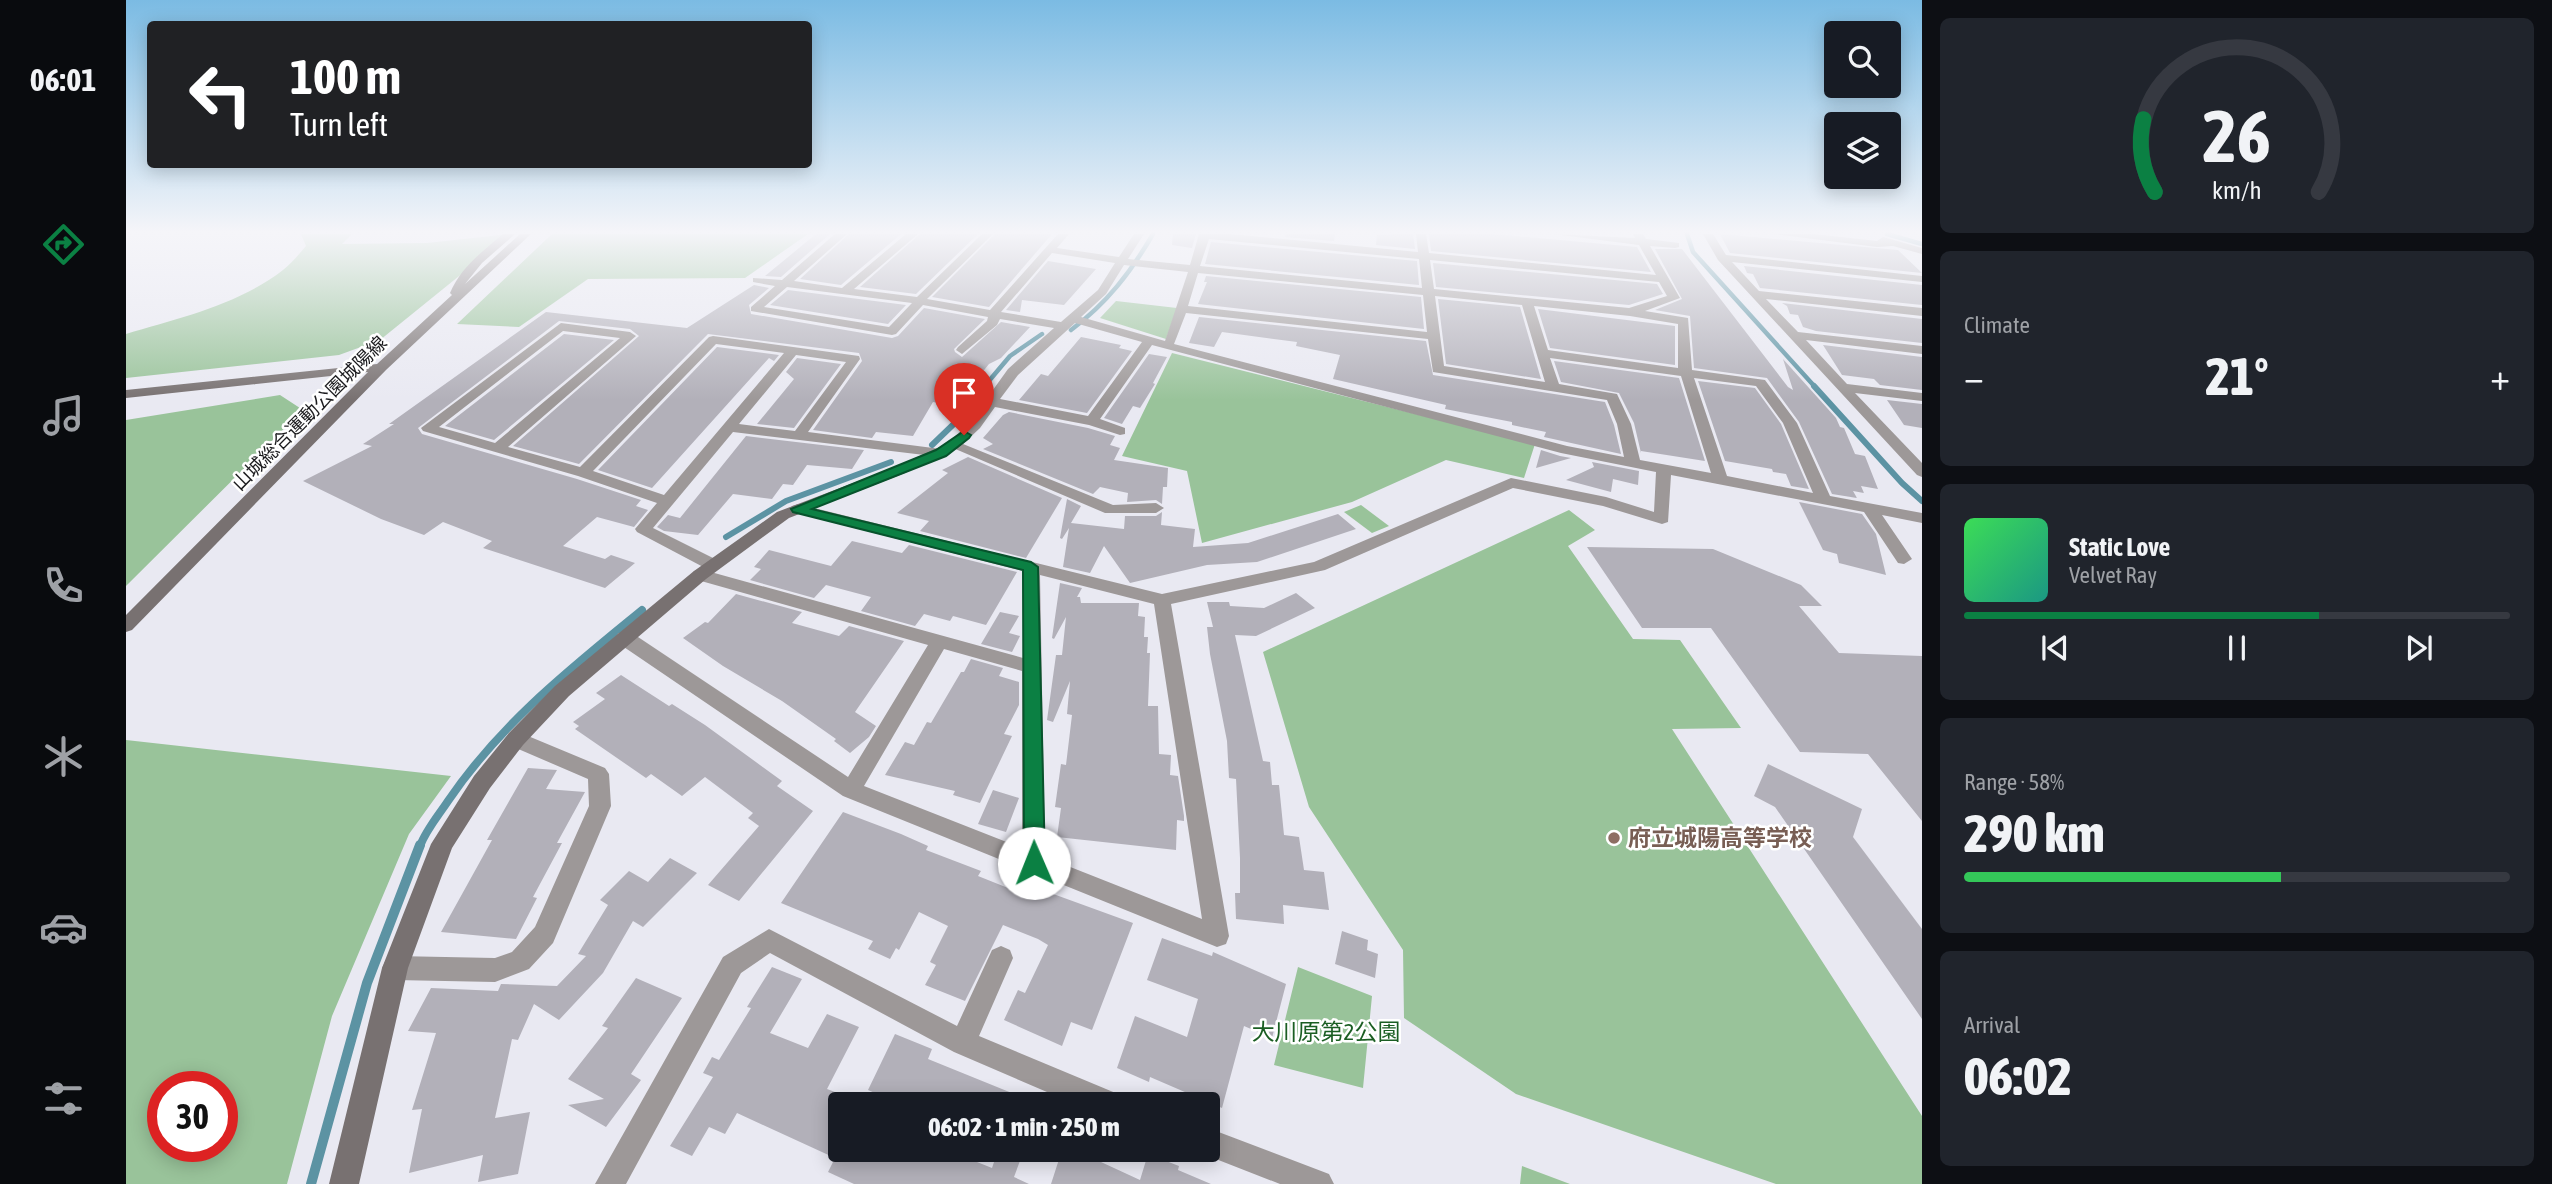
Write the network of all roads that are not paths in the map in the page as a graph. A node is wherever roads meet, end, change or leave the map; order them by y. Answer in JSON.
{"nodes":[{"id":1,"x":457,"y":289,"type":"edge"},
{"id":2,"x":467,"y":289,"type":"edge"},
{"id":3,"x":780,"y":289,"type":"edge"},
{"id":4,"x":824,"y":289,"type":"edge"},
{"id":5,"x":847,"y":289,"type":"edge"},
{"id":6,"x":932,"y":289,"type":"edge"},
{"id":7,"x":1014,"y":289,"type":"edge"},
{"id":8,"x":1104,"y":289,"type":"edge"},
{"id":9,"x":1187,"y":289,"type":"edge"},
{"id":10,"x":1392,"y":289,"type":"edge"},
{"id":11,"x":1429,"y":289,"type":"edge"},
{"id":12,"x":1669,"y":289,"type":"edge"},
{"id":13,"x":1752,"y":289,"type":"edge"},
{"id":14,"x":844,"y":292,"type":"junction"},
{"id":15,"x":1429,"y":293,"type":"junction"},
{"id":16,"x":1756,"y":294,"type":"junction"},
{"id":17,"x":455,"y":300,"type":"junction"},
{"id":18,"x":920,"y":301,"type":"junction"},
{"id":19,"x":1527,"y":303,"type":"junction"},
{"id":20,"x":1182,"y":309,"type":"junction"},
{"id":21,"x":1630,"y":312,"type":"junction"},
{"id":22,"x":1922,"y":312,"type":"edge"},
{"id":23,"x":996,"y":315,"type":"junction"},
{"id":24,"x":1076,"y":322,"type":"junction"},
{"id":25,"x":1794,"y":335,"type":"junction"},
{"id":26,"x":1434,"y":336,"type":"junction"},
{"id":27,"x":1149,"y":341,"type":"junction"},
{"id":28,"x":1171,"y":341,"type":"dead end"},
{"id":29,"x":962,"y":350,"type":"dead end"},
{"id":30,"x":1922,"y":350,"type":"edge"},
{"id":31,"x":793,"y":351,"type":"junction"},
{"id":32,"x":1542,"y":353,"type":"junction"},
{"id":33,"x":381,"y":367,"type":"junction"},
{"id":34,"x":1687,"y":373,"type":"junction"},
{"id":35,"x":1842,"y":387,"type":"junction"},
{"id":36,"x":1552,"y":388,"type":"junction"},
{"id":37,"x":126,"y":394,"type":"edge"},
{"id":38,"x":1922,"y":397,"type":"edge"},
{"id":39,"x":992,"y":402,"type":"junction"},
{"id":40,"x":1092,"y":421,"type":"junction"},
{"id":41,"x":729,"y":427,"type":"junction"},
{"id":42,"x":1120,"y":431,"type":"dead end"},
{"id":43,"x":799,"y":435,"type":"junction"},
{"id":44,"x":498,"y":448,"type":"junction"},
{"id":45,"x":947,"y":449,"type":"junction"},
{"id":46,"x":1633,"y":463,"type":"junction"},
{"id":47,"x":1664,"y":469,"type":"junction"},
{"id":48,"x":1922,"y":472,"type":"edge"},
{"id":49,"x":583,"y":473,"type":"junction"},
{"id":50,"x":1721,"y":480,"type":"junction"},
{"id":51,"x":1824,"y":499,"type":"junction"},
{"id":52,"x":667,"y":501,"type":"junction"},
{"id":53,"x":1156,"y":508,"type":"dead end"},
{"id":54,"x":1869,"y":508,"type":"junction"},
{"id":55,"x":798,"y":509,"type":"junction"},
{"id":56,"x":1922,"y":518,"type":"edge"},
{"id":57,"x":1904,"y":559,"type":"dead end"},
{"id":58,"x":1031,"y":567,"type":"junction"},
{"id":59,"x":707,"y":570,"type":"junction"},
{"id":60,"x":1162,"y":600,"type":"junction"},
{"id":61,"x":126,"y":626,"type":"edge"},
{"id":62,"x":625,"y":638,"type":"junction"},
{"id":63,"x":940,"y":641,"type":"junction"},
{"id":64,"x":1032,"y":667,"type":"junction"},
{"id":65,"x":516,"y":738,"type":"junction"},
{"id":66,"x":851,"y":790,"type":"junction"},
{"id":67,"x":1034,"y":863,"type":"junction"},
{"id":68,"x":1001,"y":958,"type":"dead end"},
{"id":69,"x":396,"y":968,"type":"junction"},
{"id":70,"x":963,"y":1043,"type":"junction"},
{"id":71,"x":1079,"y":1092,"type":"edge"},
{"id":72,"x":1220,"y":1146,"type":"edge"},
{"id":73,"x":344,"y":1184,"type":"edge"},
{"id":74,"x":610,"y":1184,"type":"edge"},
{"id":75,"x":1320,"y":1184,"type":"edge"}],
"edges":[{"from":1,"to":17,"type":"main road"},
{"from":2,"to":17,"type":"main road","name":"山城総合運動公園城陽線"},
{"from":3,"to":18,"type":"street"},
{"from":4,"to":14,"type":"street"},
{"from":5,"to":14,"type":"street"},
{"from":6,"to":18,"type":"street"},
{"from":7,"to":23,"type":"street"},
{"from":8,"to":24,"type":"street"},
{"from":9,"to":20,"type":"street"},
{"from":10,"to":15,"type":"street"},
{"from":11,"to":15,"type":"street"},
{"from":12,"to":21,"type":"street"},
{"from":13,"to":16,"type":"street"},
{"from":14,"to":18,"type":"street"},
{"from":15,"to":19,"type":"street"},
{"from":15,"to":26,"type":"street"},
{"from":16,"to":22,"type":"street"},
{"from":16,"to":25,"type":"street"},
{"from":17,"to":33,"type":"main road","name":"山城総合運動公園城陽線"},
{"from":18,"to":23,"type":"street"},
{"from":19,"to":21,"type":"street"},
{"from":19,"to":32,"type":"street"},
{"from":20,"to":26,"type":"street"},
{"from":20,"to":28,"type":"street"},
{"from":21,"to":34,"type":"street"},
{"from":23,"to":24,"type":"street"},
{"from":23,"to":29,"type":"street"},
{"from":24,"to":27,"type":"street"},
{"from":24,"to":39,"type":"street"},
{"from":25,"to":30,"type":"street"},
{"from":25,"to":35,"type":"street"},
{"from":26,"to":36,"type":"street"},
{"from":27,"to":40,"type":"street"},
{"from":27,"to":46,"type":"street"},
{"from":31,"to":41,"type":"street"},
{"from":31,"to":43,"type":"street"},
{"from":31,"to":49,"type":"street"},
{"from":32,"to":34,"type":"street"},
{"from":32,"to":36,"type":"street"},
{"from":33,"to":37,"type":"main road"},
{"from":33,"to":61,"type":"main road","name":"山城総合運動公園城陽線"},
{"from":34,"to":50,"type":"street"},
{"from":34,"to":51,"type":"street"},
{"from":35,"to":38,"type":"street"},
{"from":35,"to":48,"type":"street"},
{"from":36,"to":46,"type":"street"},
{"from":39,"to":40,"type":"street"},
{"from":39,"to":45,"type":"street"},
{"from":40,"to":42,"type":"street"},
{"from":41,"to":43,"type":"street"},
{"from":41,"to":52,"type":"street"},
{"from":43,"to":45,"type":"street"},
{"from":44,"to":44,"type":"street"},
{"from":44,"to":49,"type":"street"},
{"from":45,"to":53,"type":"street"},
{"from":45,"to":55,"type":"main road"},
{"from":46,"to":47,"type":"street"},
{"from":47,"to":50,"type":"street"},
{"from":47,"to":60,"type":"street"},
{"from":49,"to":52,"type":"street"},
{"from":50,"to":51,"type":"street"},
{"from":51,"to":54,"type":"street"},
{"from":52,"to":59,"type":"street"},
{"from":54,"to":56,"type":"street"},
{"from":54,"to":57,"type":"street"},
{"from":55,"to":58,"type":"street"},
{"from":55,"to":59,"type":"main road"},
{"from":58,"to":60,"type":"street"},
{"from":58,"to":64,"type":"street"},
{"from":59,"to":62,"type":"main road"},
{"from":59,"to":63,"type":"street"},
{"from":60,"to":67,"type":"street"},
{"from":62,"to":65,"type":"main road"},
{"from":62,"to":66,"type":"street"},
{"from":63,"to":64,"type":"street"},
{"from":63,"to":66,"type":"street"},
{"from":64,"to":67,"type":"street"},
{"from":65,"to":69,"type":"main road"},
{"from":65,"to":69,"type":"street"},
{"from":66,"to":67,"type":"street"},
{"from":68,"to":70,"type":"street"},
{"from":69,"to":73,"type":"main road"},
{"from":70,"to":71,"type":"street"},
{"from":70,"to":74,"type":"street"},
{"from":72,"to":75,"type":"street"}]}
